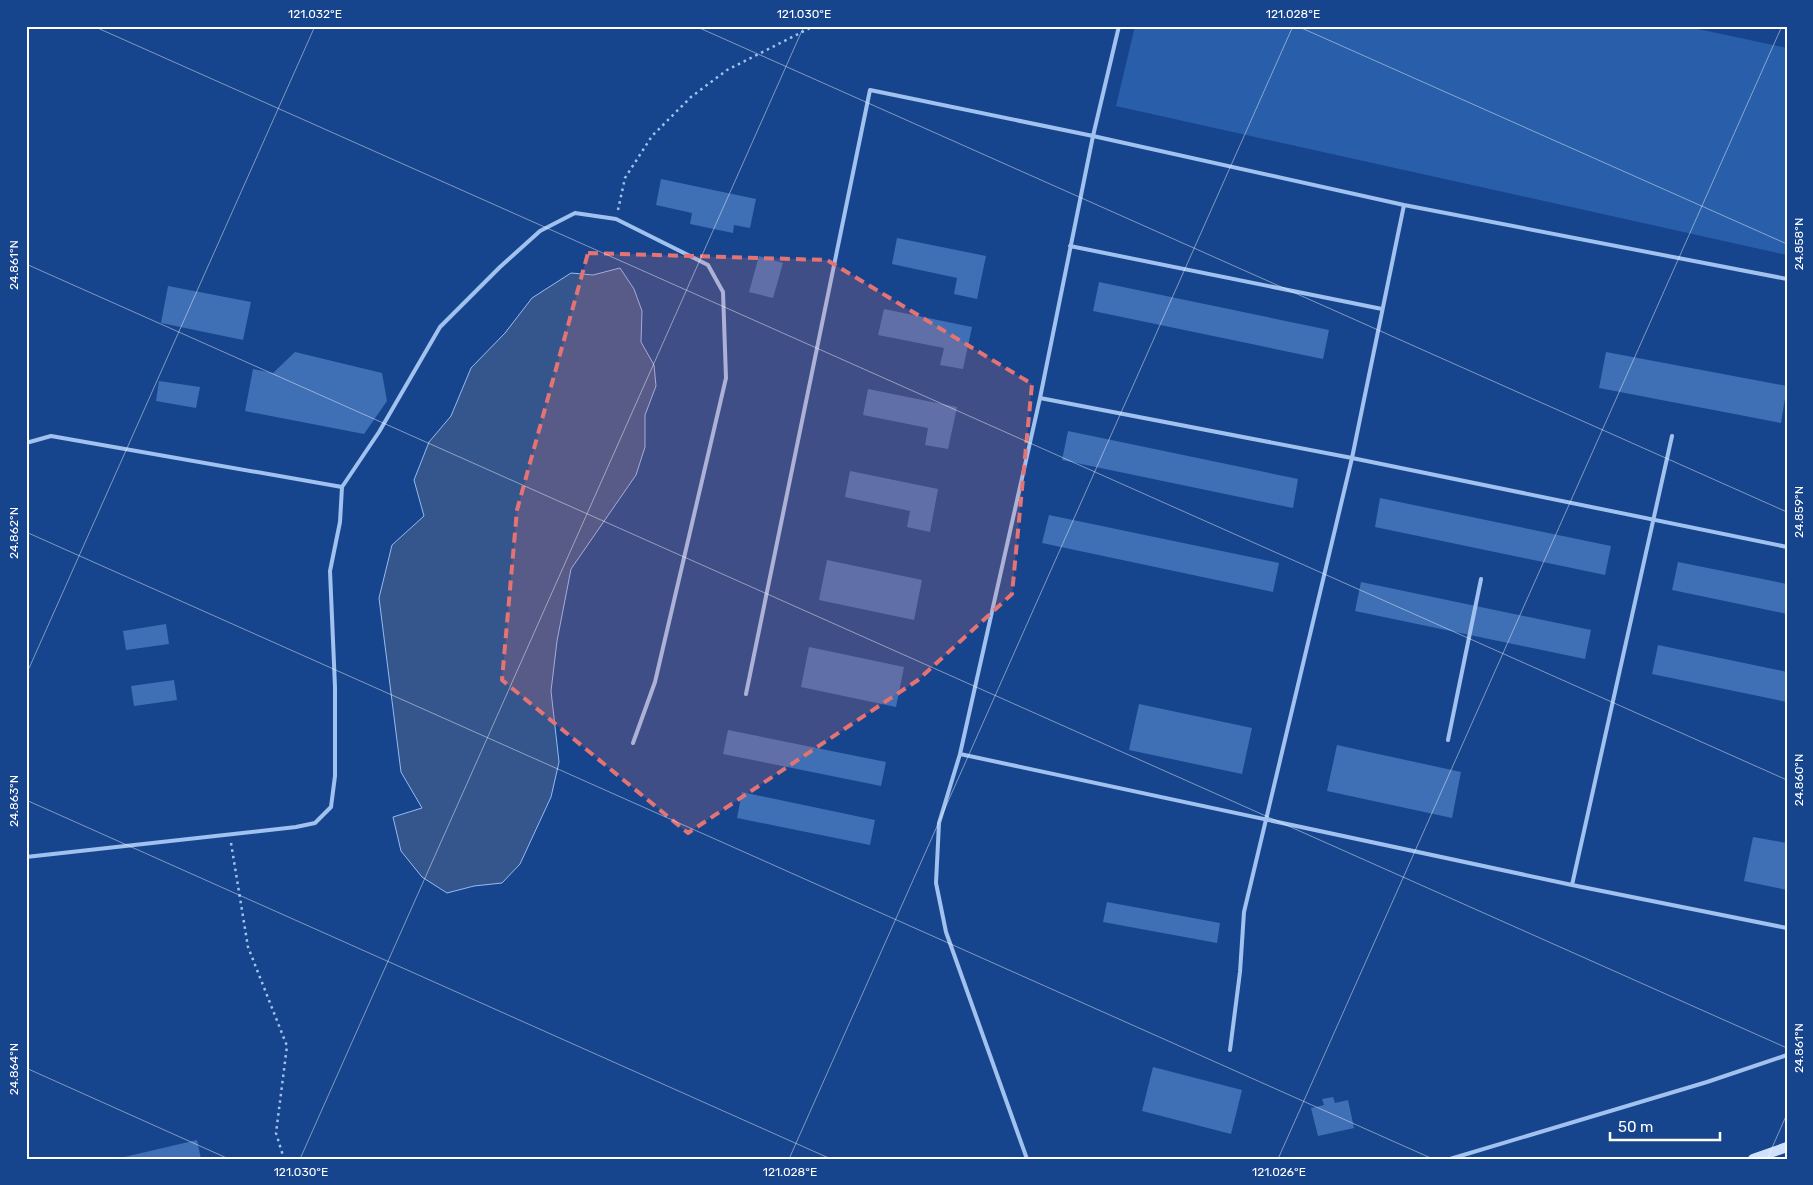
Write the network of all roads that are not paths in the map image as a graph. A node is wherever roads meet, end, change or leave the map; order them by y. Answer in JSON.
{"nodes":[{"id":1,"x":1119,"y":26,"type":"edge"},
{"id":2,"x":1093,"y":136,"type":"junction"},
{"id":3,"x":1404,"y":205,"type":"junction"},
{"id":4,"x":1070,"y":246,"type":"junction"},
{"id":5,"x":1787,"y":280,"type":"edge"},
{"id":6,"x":1382,"y":309,"type":"junction"},
{"id":7,"x":1040,"y":398,"type":"junction"},
{"id":8,"x":1672,"y":436,"type":"dead end"},
{"id":9,"x":26,"y":442,"type":"edge"},
{"id":10,"x":1352,"y":458,"type":"junction"},
{"id":11,"x":342,"y":487,"type":"junction"},
{"id":12,"x":1655,"y":520,"type":"junction"},
{"id":13,"x":1787,"y":547,"type":"edge"},
{"id":14,"x":1481,"y":578,"type":"dead end"},
{"id":15,"x":746,"y":694,"type":"dead end"},
{"id":16,"x":1448,"y":740,"type":"dead end"},
{"id":17,"x":633,"y":743,"type":"dead end"},
{"id":18,"x":960,"y":754,"type":"junction"},
{"id":19,"x":1266,"y":818,"type":"junction"},
{"id":20,"x":26,"y":857,"type":"edge"},
{"id":21,"x":1572,"y":885,"type":"junction"},
{"id":22,"x":1787,"y":928,"type":"edge"},
{"id":23,"x":1230,"y":1050,"type":"dead end"},
{"id":24,"x":1787,"y":1055,"type":"edge"},
{"id":25,"x":1787,"y":1147,"type":"edge"},
{"id":26,"x":1027,"y":1159,"type":"edge"},
{"id":27,"x":1450,"y":1159,"type":"edge"},
{"id":28,"x":1753,"y":1159,"type":"edge"}],
"edges":[{"from":1,"to":2,"type":"lane"},
{"from":2,"to":3,"type":"lane"},
{"from":2,"to":4,"type":"lane"},
{"from":2,"to":15,"type":"lane"},
{"from":3,"to":5,"type":"lane"},
{"from":3,"to":6,"type":"lane"},
{"from":4,"to":6,"type":"lane"},
{"from":4,"to":7,"type":"lane"},
{"from":6,"to":10,"type":"lane"},
{"from":7,"to":10,"type":"lane"},
{"from":7,"to":18,"type":"lane"},
{"from":8,"to":12,"type":"lane"},
{"from":9,"to":11,"type":"lane"},
{"from":10,"to":12,"type":"lane"},
{"from":10,"to":19,"type":"lane"},
{"from":11,"to":17,"type":"lane"},
{"from":11,"to":20,"type":"lane"},
{"from":12,"to":13,"type":"lane"},
{"from":12,"to":21,"type":"lane"},
{"from":14,"to":16,"type":"lane"},
{"from":18,"to":19,"type":"lane"},
{"from":18,"to":26,"type":"lane"},
{"from":19,"to":21,"type":"lane"},
{"from":19,"to":23,"type":"lane"},
{"from":21,"to":22,"type":"lane"},
{"from":24,"to":27,"type":"lane"},
{"from":25,"to":28,"type":"main road"}]}
